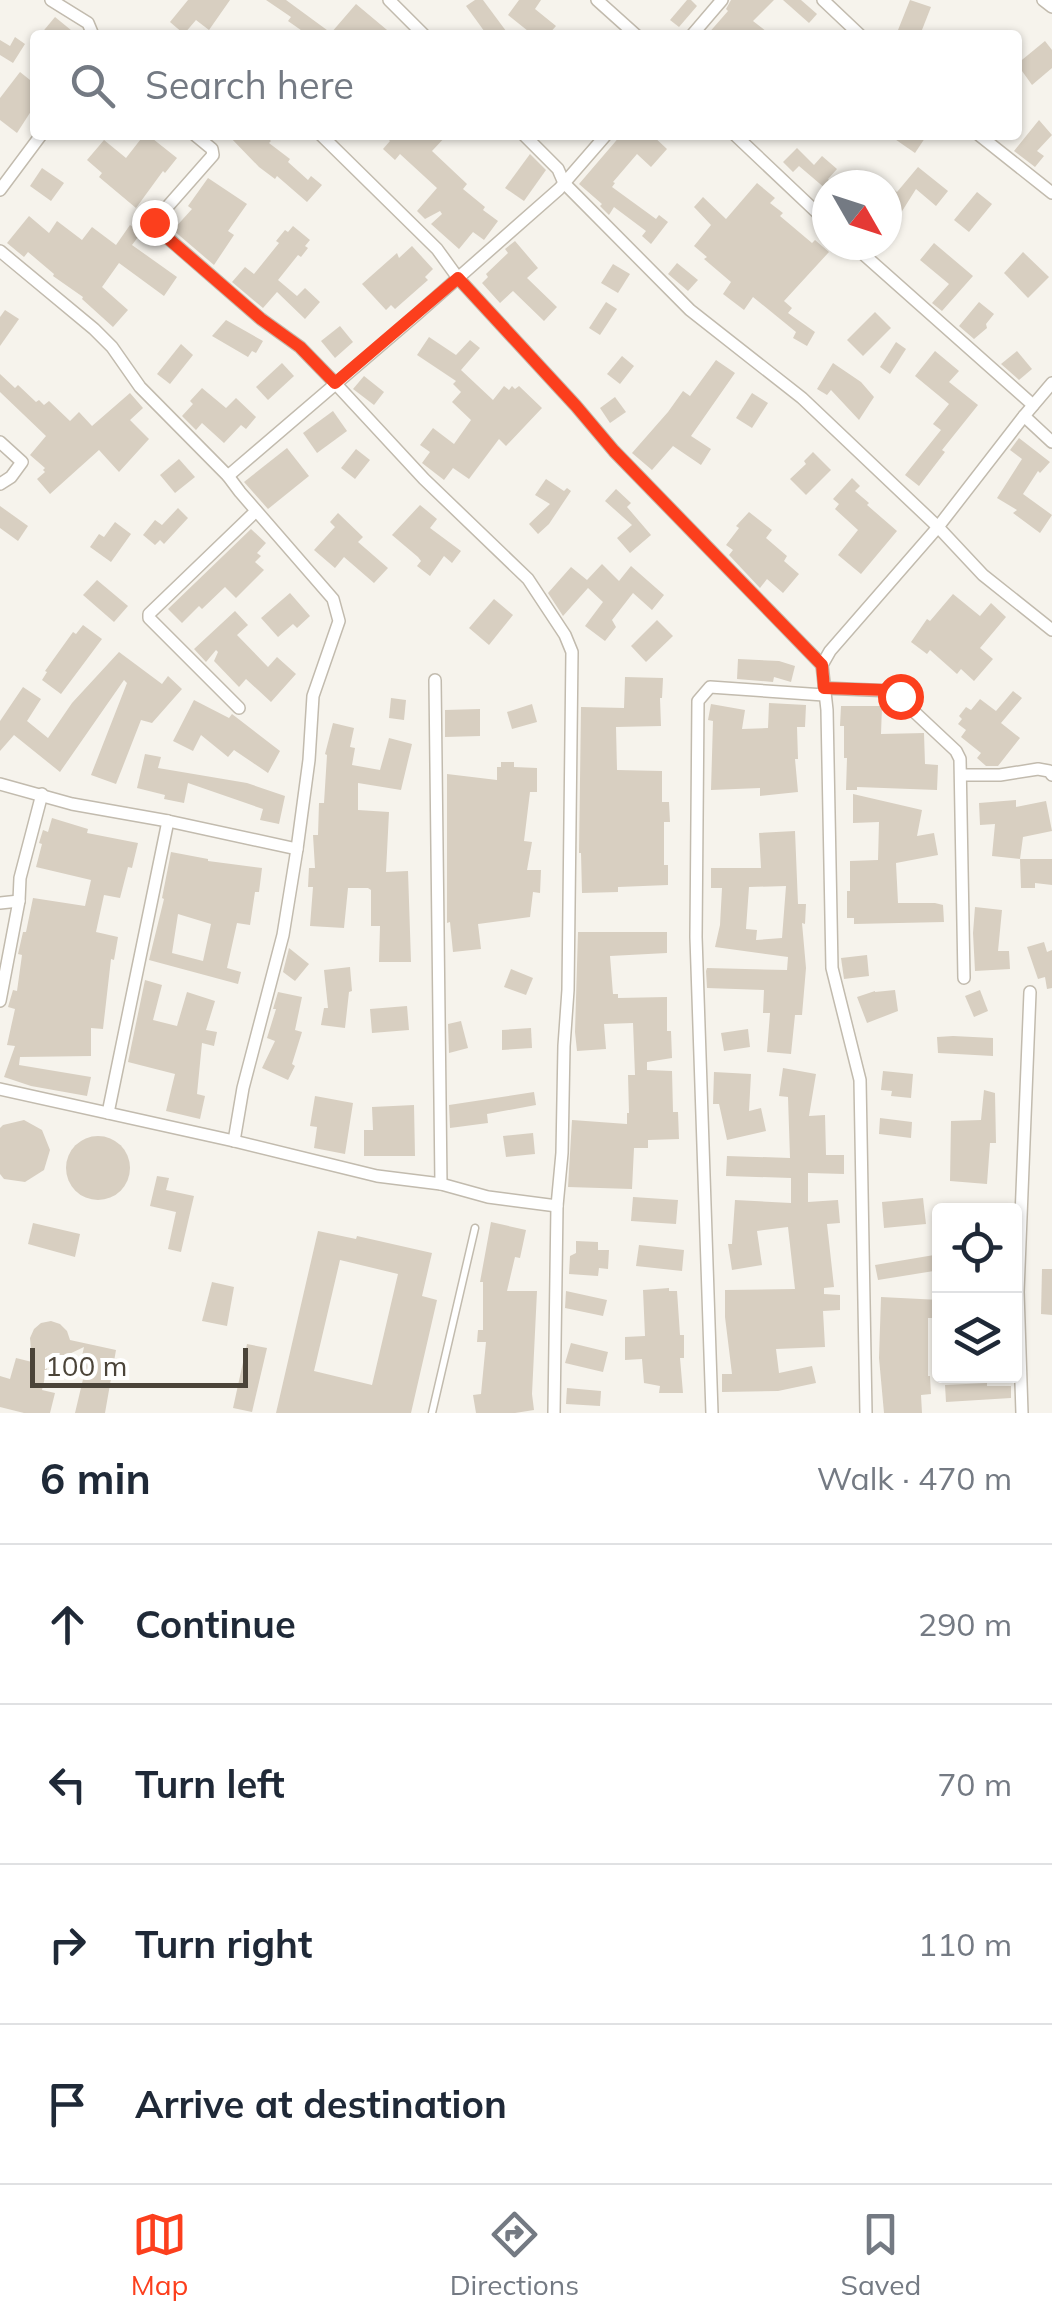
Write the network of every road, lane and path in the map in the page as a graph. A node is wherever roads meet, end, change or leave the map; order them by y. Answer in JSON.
{"nodes":[{"id":1,"x":51,"y":0,"type":"edge"},
{"id":2,"x":389,"y":0,"type":"edge"},
{"id":3,"x":598,"y":0,"type":"edge"},
{"id":4,"x":722,"y":0,"type":"edge"},
{"id":5,"x":823,"y":0,"type":"edge"},
{"id":6,"x":1043,"y":0,"type":"edge"},
{"id":7,"x":1052,"y":7,"type":"edge"},
{"id":8,"x":92,"y":30,"type":"edge"},
{"id":9,"x":419,"y":30,"type":"edge"},
{"id":10,"x":631,"y":30,"type":"edge"},
{"id":11,"x":696,"y":30,"type":"edge"},
{"id":12,"x":855,"y":30,"type":"edge"},
{"id":13,"x":36,"y":140,"type":"edge"},
{"id":14,"x":202,"y":140,"type":"edge"},
{"id":15,"x":326,"y":140,"type":"edge"},
{"id":16,"x":529,"y":140,"type":"edge"},
{"id":17,"x":602,"y":140,"type":"edge"},
{"id":18,"x":740,"y":140,"type":"edge"},
{"id":19,"x":985,"y":140,"type":"edge"},
{"id":20,"x":564,"y":183,"type":"junction"},
{"id":21,"x":0,"y":190,"type":"edge"},
{"id":22,"x":1052,"y":193,"type":"edge"},
{"id":23,"x":812,"y":208,"type":"edge"},
{"id":24,"x":0,"y":251,"type":"edge"},
{"id":25,"x":870,"y":260,"type":"edge"},
{"id":26,"x":458,"y":278,"type":"junction"},
{"id":27,"x":335,"y":383,"type":"junction"},
{"id":28,"x":1052,"y":384,"type":"edge"},
{"id":29,"x":1033,"y":405,"type":"junction"},
{"id":30,"x":1024,"y":416,"type":"junction"},
{"id":31,"x":0,"y":442,"type":"edge"},
{"id":32,"x":1052,"y":442,"type":"edge"},
{"id":33,"x":228,"y":476,"type":"junction"},
{"id":34,"x":0,"y":484,"type":"edge"},
{"id":35,"x":256,"y":511,"type":"junction"},
{"id":36,"x":938,"y":528,"type":"junction"},
{"id":37,"x":1052,"y":630,"type":"edge"},
{"id":38,"x":822,"y":665,"type":"junction"},
{"id":39,"x":435,"y":680,"type":"dead end"},
{"id":40,"x":824,"y":692,"type":"junction"},
{"id":41,"x":240,"y":708,"type":"dead end"},
{"id":42,"x":962,"y":775,"type":"junction"},
{"id":43,"x":1052,"y":775,"type":"edge"},
{"id":44,"x":0,"y":784,"type":"edge"},
{"id":45,"x":42,"y":794,"type":"junction"},
{"id":46,"x":168,"y":821,"type":"junction"},
{"id":47,"x":297,"y":849,"type":"junction"},
{"id":48,"x":19,"y":902,"type":"junction"},
{"id":49,"x":0,"y":903,"type":"edge"},
{"id":50,"x":964,"y":978,"type":"dead end"},
{"id":51,"x":1030,"y":992,"type":"dead end"},
{"id":52,"x":0,"y":1001,"type":"edge"},
{"id":53,"x":0,"y":1089,"type":"edge"},
{"id":54,"x":108,"y":1113,"type":"junction"},
{"id":55,"x":234,"y":1141,"type":"junction"},
{"id":56,"x":441,"y":1184,"type":"junction"},
{"id":57,"x":558,"y":1206,"type":"junction"},
{"id":58,"x":474,"y":1228,"type":"dead end"},
{"id":59,"x":432,"y":1413,"type":"edge"},
{"id":60,"x":554,"y":1413,"type":"edge"},
{"id":61,"x":712,"y":1413,"type":"edge"},
{"id":62,"x":866,"y":1413,"type":"edge"},
{"id":63,"x":1022,"y":1413,"type":"edge"}],
"edges":[{"from":1,"to":8,"type":"street"},
{"from":2,"to":9,"type":"street"},
{"from":3,"to":10,"type":"street"},
{"from":4,"to":11,"type":"street"},
{"from":5,"to":12,"type":"street"},
{"from":6,"to":7,"type":"street"},
{"from":13,"to":21,"type":"street"},
{"from":14,"to":27,"type":"street"},
{"from":15,"to":26,"type":"street"},
{"from":16,"to":20,"type":"street"},
{"from":17,"to":20,"type":"street"},
{"from":18,"to":23,"type":"street"},
{"from":19,"to":22,"type":"street"},
{"from":20,"to":26,"type":"street"},
{"from":20,"to":36,"type":"street"},
{"from":24,"to":33,"type":"street"},
{"from":25,"to":29,"type":"street"},
{"from":26,"to":27,"type":"street"},
{"from":26,"to":38,"type":"street"},
{"from":27,"to":33,"type":"street"},
{"from":27,"to":57,"type":"street"},
{"from":28,"to":29,"type":"street"},
{"from":29,"to":30,"type":"street"},
{"from":30,"to":32,"type":"street"},
{"from":30,"to":36,"type":"street"},
{"from":31,"to":34,"type":"street"},
{"from":33,"to":35,"type":"street"},
{"from":35,"to":41,"type":"street"},
{"from":35,"to":47,"type":"street"},
{"from":36,"to":37,"type":"street"},
{"from":36,"to":38,"type":"street"},
{"from":38,"to":40,"type":"street"},
{"from":39,"to":56,"type":"street"},
{"from":40,"to":42,"type":"street"},
{"from":40,"to":61,"type":"street"},
{"from":40,"to":62,"type":"street"},
{"from":42,"to":43,"type":"street"},
{"from":42,"to":50,"type":"street"},
{"from":44,"to":45,"type":"street"},
{"from":45,"to":46,"type":"street"},
{"from":45,"to":48,"type":"street"},
{"from":46,"to":47,"type":"street"},
{"from":46,"to":54,"type":"street"},
{"from":47,"to":55,"type":"street"},
{"from":48,"to":49,"type":"street"},
{"from":48,"to":52,"type":"street"},
{"from":51,"to":63,"type":"street"},
{"from":53,"to":54,"type":"street"},
{"from":54,"to":55,"type":"street"},
{"from":55,"to":56,"type":"street"},
{"from":56,"to":57,"type":"street"},
{"from":57,"to":60,"type":"street"},
{"from":58,"to":59,"type":"lane"}]}
